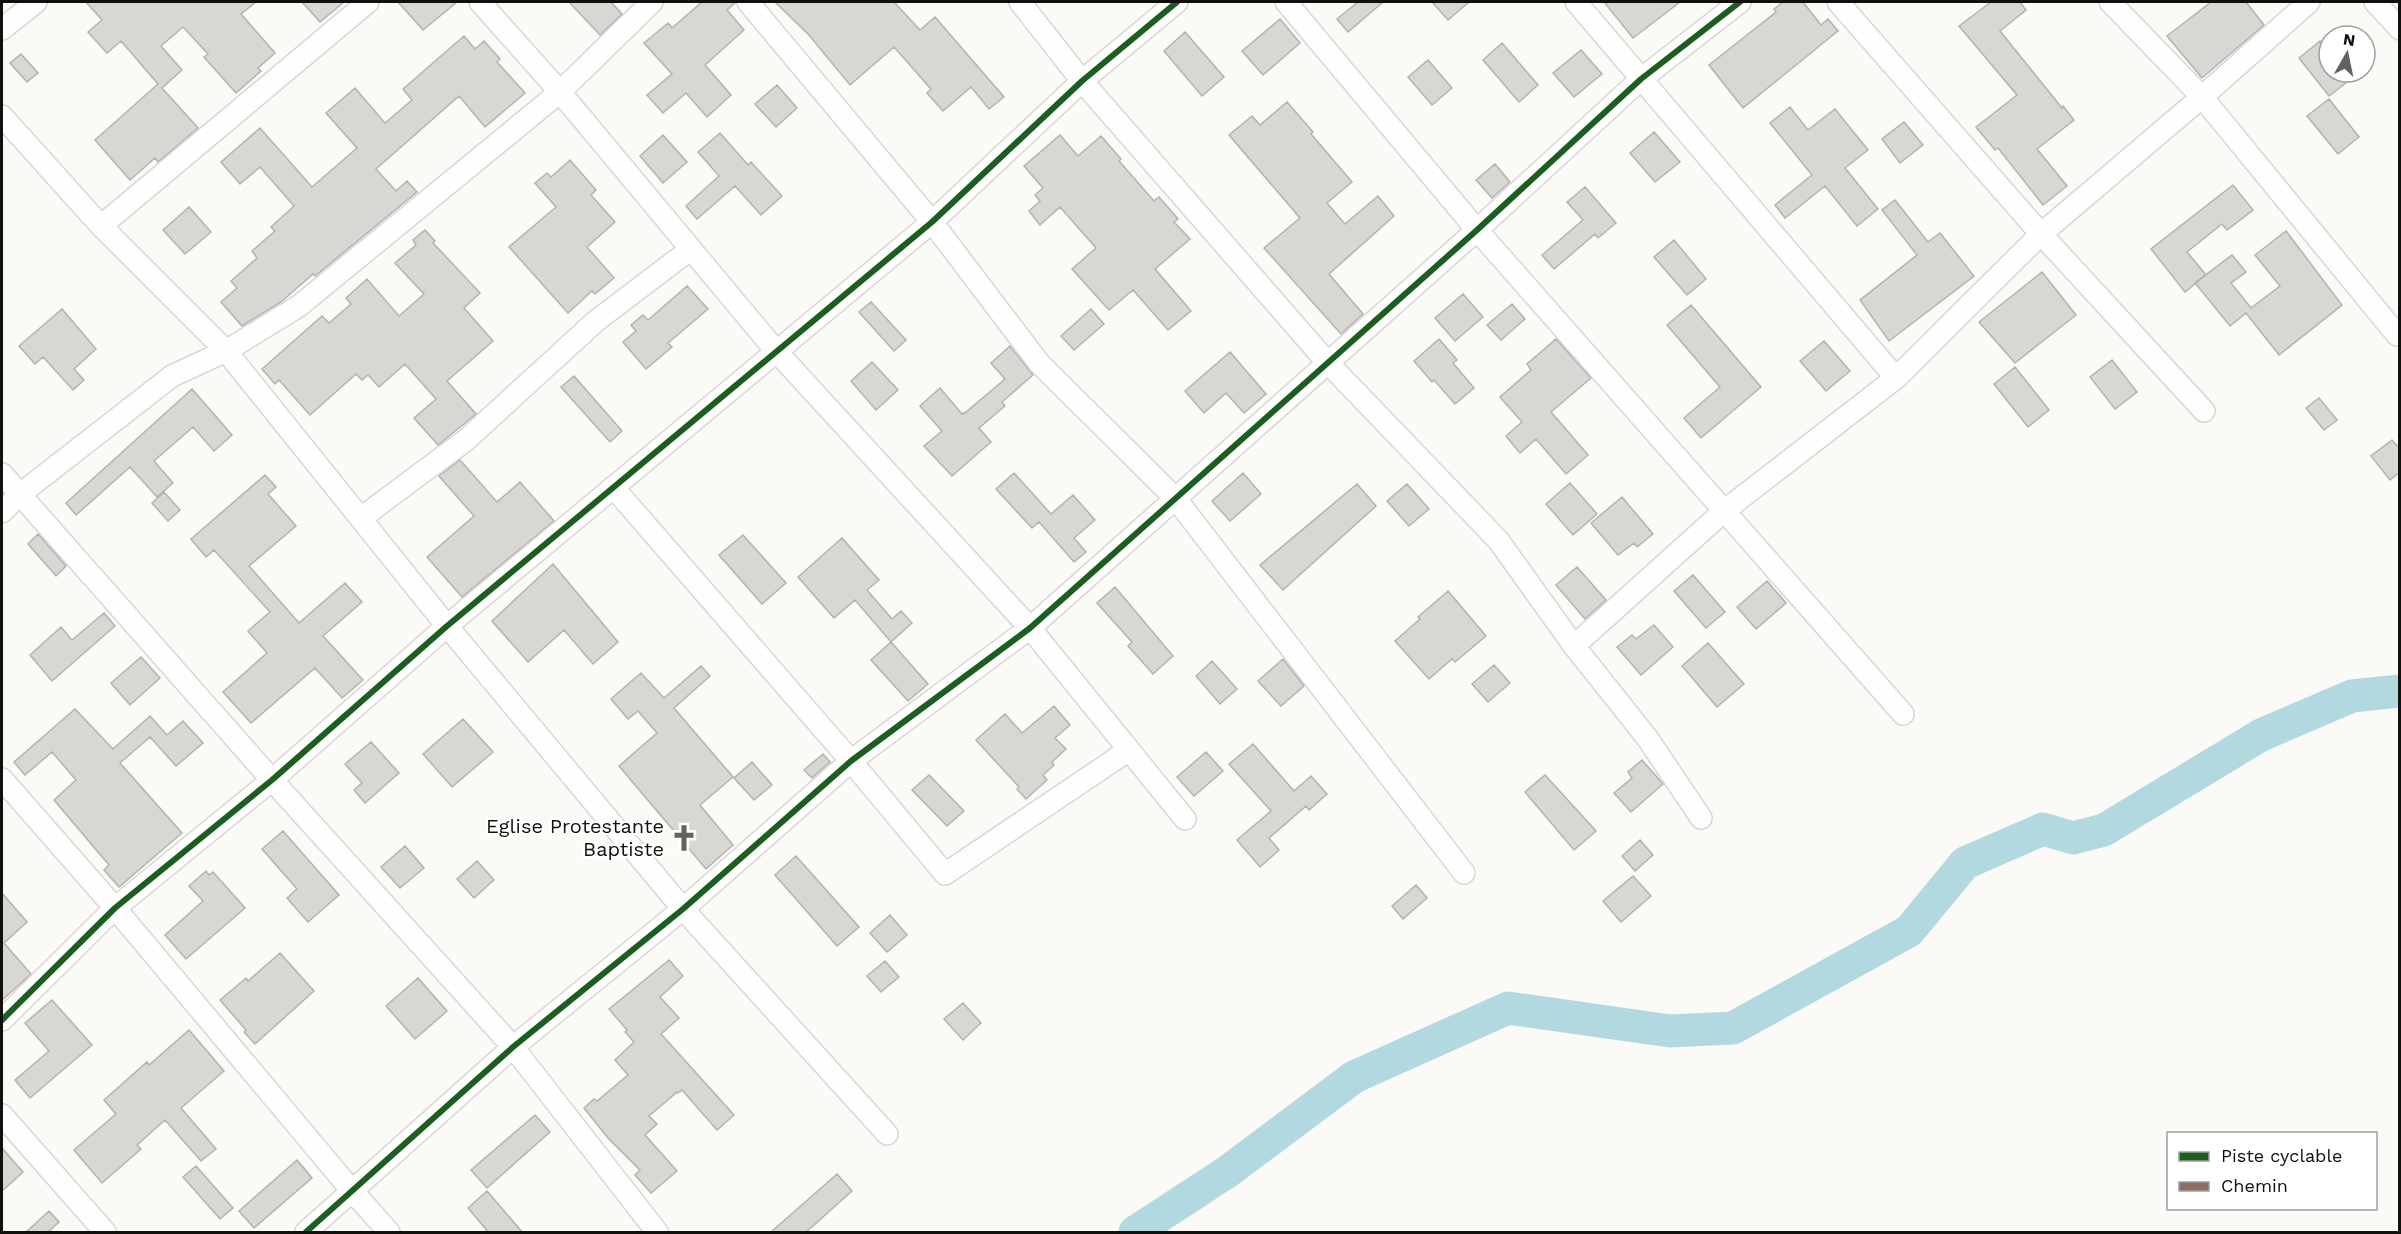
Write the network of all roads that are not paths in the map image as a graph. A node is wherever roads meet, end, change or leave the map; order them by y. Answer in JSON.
{"nodes":[{"id":1,"x":36,"y":2,"type":"edge"},
{"id":2,"x":368,"y":2,"type":"edge"},
{"id":3,"x":480,"y":2,"type":"edge"},
{"id":4,"x":652,"y":2,"type":"edge"},
{"id":5,"x":748,"y":2,"type":"edge"},
{"id":6,"x":1020,"y":2,"type":"edge"},
{"id":7,"x":1177,"y":2,"type":"edge"},
{"id":8,"x":1286,"y":2,"type":"edge"},
{"id":9,"x":1576,"y":2,"type":"edge"},
{"id":10,"x":1740,"y":2,"type":"edge"},
{"id":11,"x":1838,"y":2,"type":"edge"},
{"id":12,"x":2110,"y":2,"type":"edge"},
{"id":13,"x":2309,"y":2,"type":"edge"},
{"id":14,"x":2375,"y":2,"type":"edge"},
{"id":15,"x":2,"y":29,"type":"edge"},
{"id":16,"x":2400,"y":29,"type":"edge"},
{"id":17,"x":1641,"y":79,"type":"junction"},
{"id":18,"x":1082,"y":81,"type":"junction"},
{"id":19,"x":560,"y":92,"type":"junction"},
{"id":20,"x":2202,"y":97,"type":"junction"},
{"id":21,"x":2,"y":116,"type":"edge"},
{"id":22,"x":932,"y":222,"type":"junction"},
{"id":23,"x":101,"y":226,"type":"junction"},
{"id":24,"x":1477,"y":230,"type":"junction"},
{"id":25,"x":2041,"y":234,"type":"junction"},
{"id":26,"x":691,"y":249,"type":"junction"},
{"id":27,"x":2397,"y":335,"type":"dead end"},
{"id":28,"x":226,"y":351,"type":"junction"},
{"id":29,"x":776,"y":351,"type":"junction"},
{"id":30,"x":1327,"y":362,"type":"junction"},
{"id":31,"x":1896,"y":378,"type":"junction"},
{"id":32,"x":2204,"y":411,"type":"dead end"},
{"id":33,"x":2,"y":474,"type":"edge"},
{"id":34,"x":613,"y":487,"type":"junction"},
{"id":35,"x":19,"y":495,"type":"junction"},
{"id":36,"x":1176,"y":499,"type":"junction"},
{"id":37,"x":1724,"y":511,"type":"junction"},
{"id":38,"x":2,"y":512,"type":"edge"},
{"id":39,"x":361,"y":518,"type":"junction"},
{"id":40,"x":447,"y":626,"type":"junction"},
{"id":41,"x":1030,"y":628,"type":"junction"},
{"id":42,"x":1574,"y":646,"type":"junction"},
{"id":43,"x":1903,"y":714,"type":"dead end"},
{"id":44,"x":1129,"y":750,"type":"junction"},
{"id":45,"x":851,"y":761,"type":"junction"},
{"id":46,"x":2,"y":779,"type":"edge"},
{"id":47,"x":272,"y":780,"type":"junction"},
{"id":48,"x":1701,"y":818,"type":"dead end"},
{"id":49,"x":1185,"y":819,"type":"dead end"},
{"id":50,"x":1464,"y":873,"type":"dead end"},
{"id":51,"x":115,"y":908,"type":"junction"},
{"id":52,"x":683,"y":909,"type":"junction"},
{"id":53,"x":2,"y":1020,"type":"edge"},
{"id":54,"x":513,"y":1047,"type":"junction"},
{"id":55,"x":2,"y":1115,"type":"edge"},
{"id":56,"x":887,"y":1134,"type":"dead end"},
{"id":57,"x":352,"y":1192,"type":"junction"},
{"id":58,"x":105,"y":1233,"type":"edge"},
{"id":59,"x":306,"y":1233,"type":"edge"},
{"id":60,"x":389,"y":1233,"type":"edge"},
{"id":61,"x":657,"y":1233,"type":"edge"}],
"edges":[{"from":1,"to":15,"type":"street"},
{"from":2,"to":23,"type":"street"},
{"from":3,"to":19,"type":"street"},
{"from":4,"to":19,"type":"street"},
{"from":5,"to":22,"type":"street"},
{"from":6,"to":18,"type":"street"},
{"from":7,"to":18,"type":"street"},
{"from":8,"to":24,"type":"street"},
{"from":9,"to":17,"type":"street"},
{"from":10,"to":17,"type":"street"},
{"from":11,"to":25,"type":"street"},
{"from":12,"to":20,"type":"street"},
{"from":13,"to":20,"type":"street"},
{"from":14,"to":16,"type":"street"},
{"from":17,"to":24,"type":"street"},
{"from":17,"to":31,"type":"street"},
{"from":18,"to":22,"type":"street"},
{"from":18,"to":30,"type":"street"},
{"from":19,"to":26,"type":"street"},
{"from":19,"to":28,"type":"street"},
{"from":20,"to":25,"type":"street"},
{"from":20,"to":27,"type":"street"},
{"from":21,"to":23,"type":"street"},
{"from":22,"to":29,"type":"street"},
{"from":22,"to":36,"type":"street"},
{"from":23,"to":28,"type":"street"},
{"from":24,"to":30,"type":"street"},
{"from":24,"to":37,"type":"street"},
{"from":25,"to":31,"type":"street"},
{"from":25,"to":32,"type":"street"},
{"from":26,"to":29,"type":"street"},
{"from":26,"to":39,"type":"street"},
{"from":28,"to":35,"type":"street"},
{"from":28,"to":39,"type":"street"},
{"from":29,"to":34,"type":"street"},
{"from":29,"to":41,"type":"street"},
{"from":30,"to":36,"type":"street"},
{"from":30,"to":42,"type":"street"},
{"from":31,"to":37,"type":"street"},
{"from":33,"to":35,"type":"street"},
{"from":34,"to":40,"type":"street"},
{"from":34,"to":45,"type":"street"},
{"from":35,"to":38,"type":"street"},
{"from":35,"to":47,"type":"street"},
{"from":36,"to":41,"type":"street"},
{"from":36,"to":50,"type":"street"},
{"from":37,"to":42,"type":"street"},
{"from":37,"to":43,"type":"street"},
{"from":39,"to":40,"type":"street"},
{"from":40,"to":47,"type":"street"},
{"from":40,"to":52,"type":"street"},
{"from":41,"to":44,"type":"street"},
{"from":41,"to":45,"type":"street"},
{"from":42,"to":48,"type":"street"},
{"from":44,"to":45,"type":"street"},
{"from":44,"to":49,"type":"street"},
{"from":45,"to":52,"type":"street"},
{"from":46,"to":51,"type":"street"},
{"from":47,"to":51,"type":"street"},
{"from":47,"to":54,"type":"street"},
{"from":51,"to":53,"type":"street"},
{"from":51,"to":57,"type":"street"},
{"from":52,"to":54,"type":"street"},
{"from":52,"to":56,"type":"street"},
{"from":54,"to":57,"type":"street"},
{"from":54,"to":61,"type":"street"},
{"from":55,"to":58,"type":"street"},
{"from":57,"to":59,"type":"street"},
{"from":57,"to":60,"type":"street"}]}
